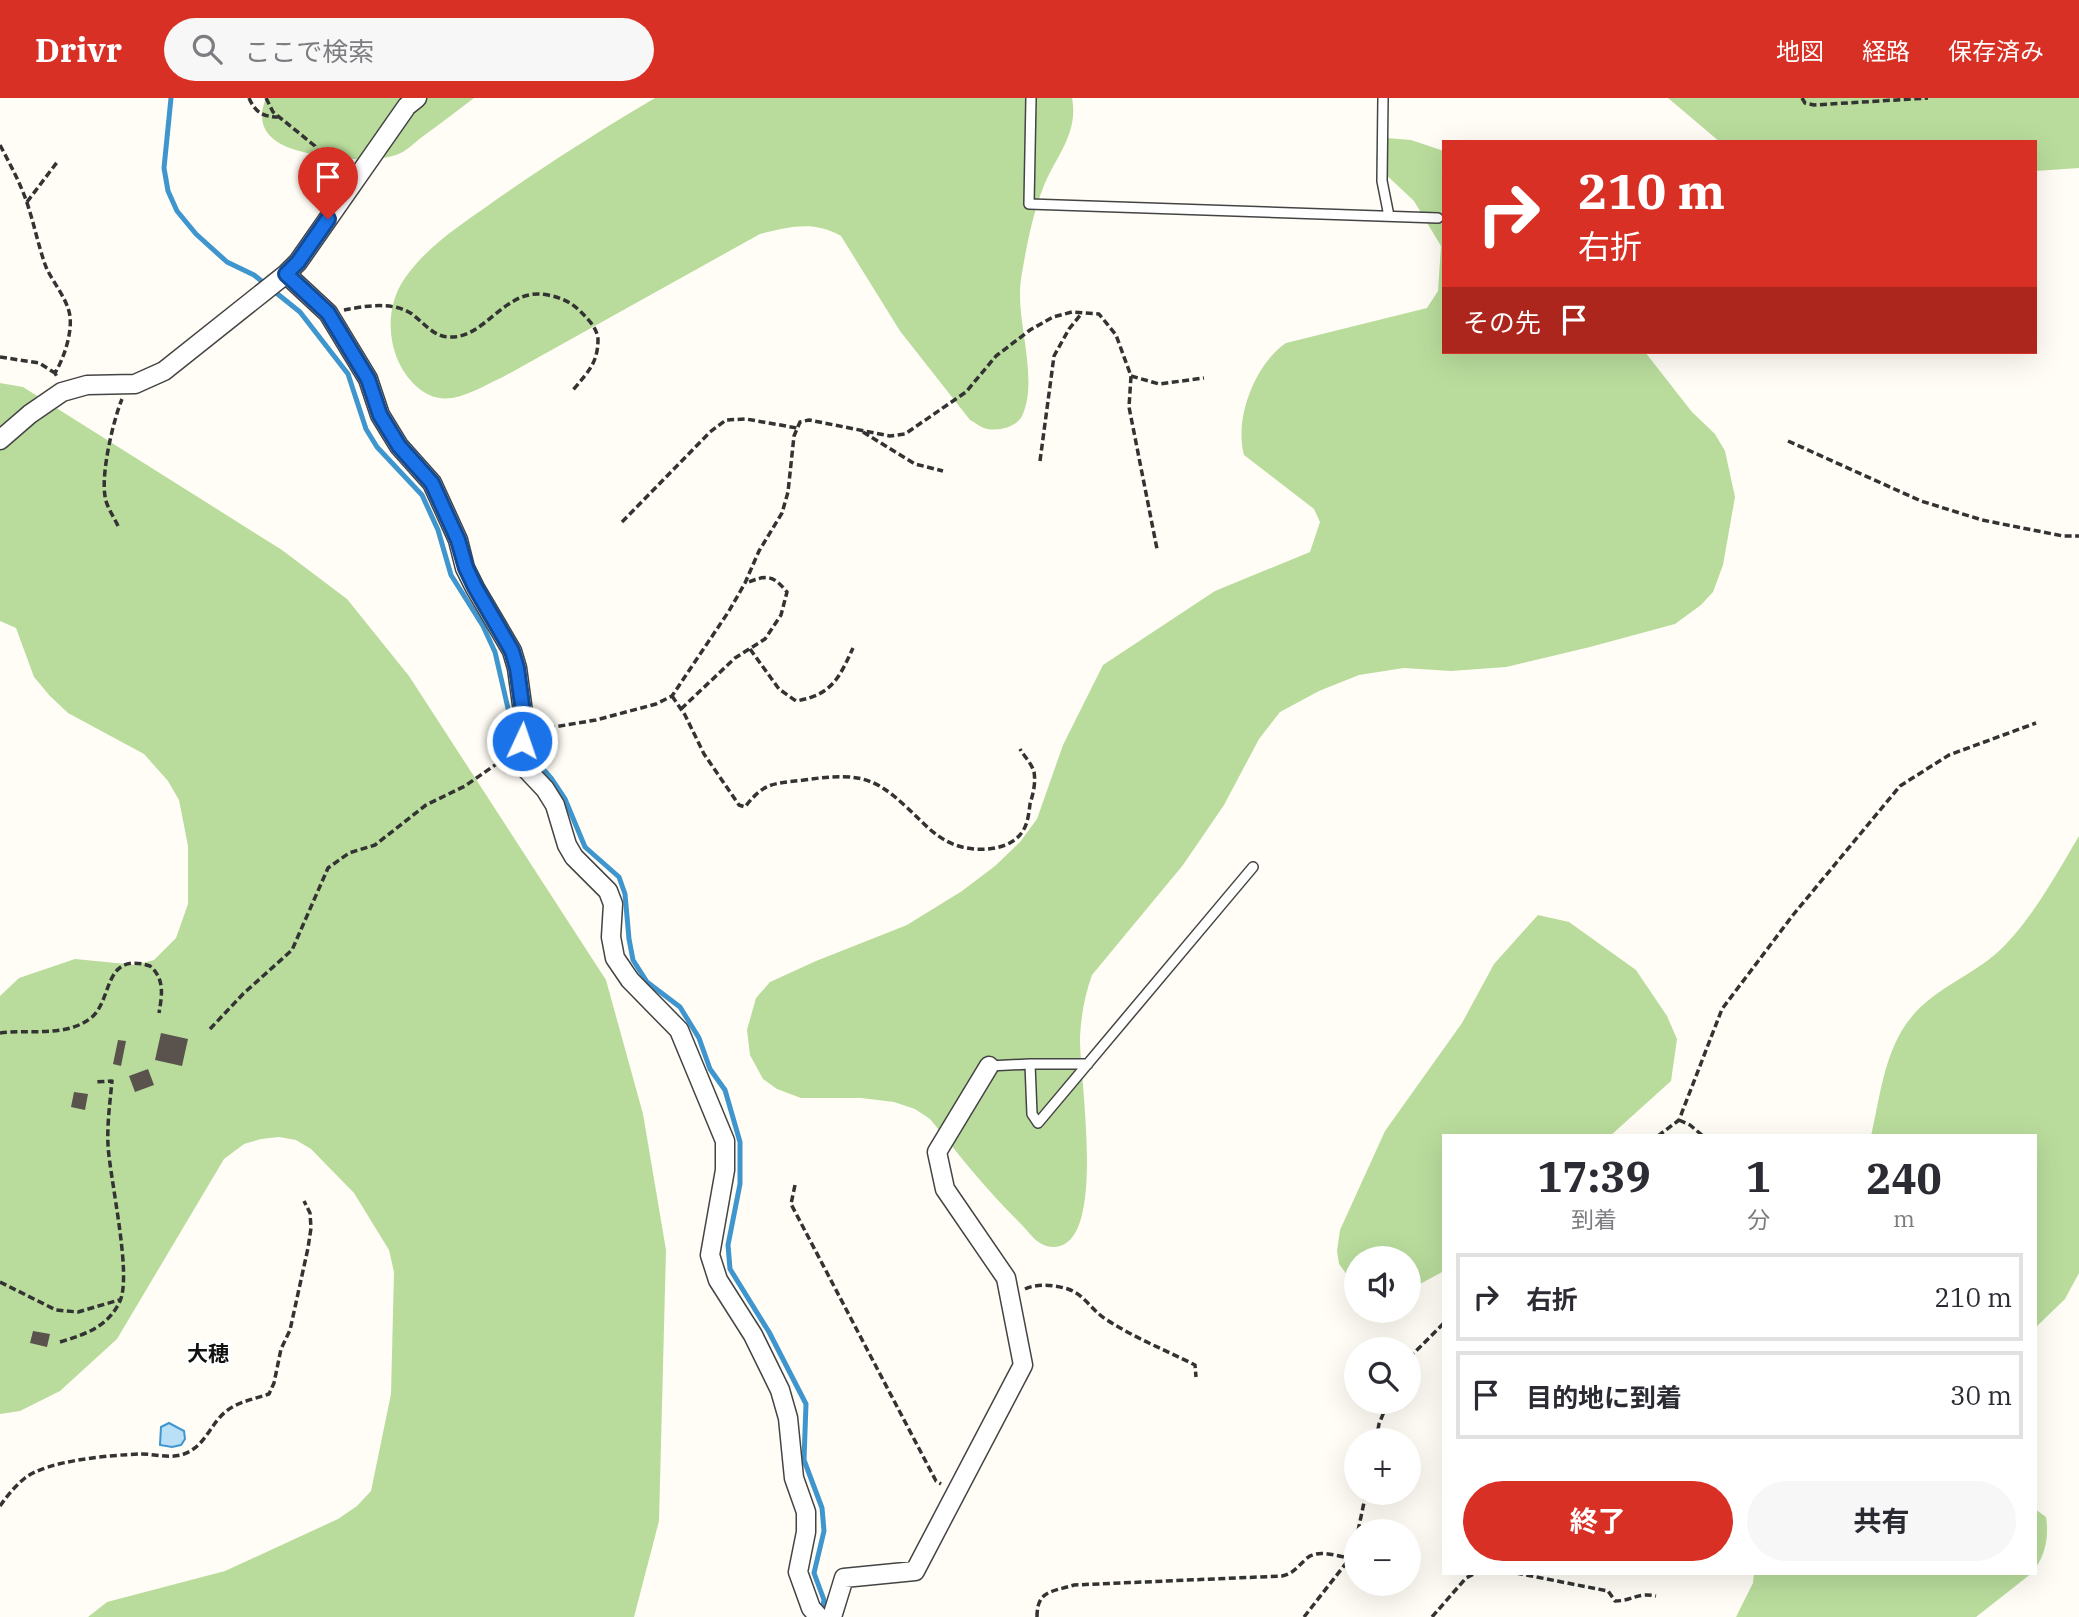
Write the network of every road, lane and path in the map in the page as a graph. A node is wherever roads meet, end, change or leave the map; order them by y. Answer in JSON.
{"nodes":[{"id":1,"x":249,"y":98,"type":"edge"},
{"id":2,"x":266,"y":98,"type":"edge"},
{"id":3,"x":416,"y":98,"type":"edge"},
{"id":4,"x":1031,"y":98,"type":"edge"},
{"id":5,"x":1382,"y":98,"type":"edge"},
{"id":6,"x":1802,"y":98,"type":"edge"},
{"id":7,"x":1928,"y":98,"type":"edge"},
{"id":8,"x":280,"y":117,"type":"junction"},
{"id":9,"x":0,"y":145,"type":"edge"},
{"id":10,"x":58,"y":161,"type":"dead end"},
{"id":11,"x":343,"y":198,"type":"junction"},
{"id":12,"x":27,"y":202,"type":"junction"},
{"id":13,"x":1389,"y":216,"type":"junction"},
{"id":14,"x":1438,"y":218,"type":"dead end"},
{"id":15,"x":286,"y":274,"type":"junction"},
{"id":16,"x":328,"y":313,"type":"junction"},
{"id":17,"x":1082,"y":313,"type":"junction"},
{"id":18,"x":0,"y":357,"type":"edge"},
{"id":19,"x":55,"y":373,"type":"junction"},
{"id":20,"x":1131,"y":376,"type":"junction"},
{"id":21,"x":1204,"y":378,"type":"dead end"},
{"id":22,"x":128,"y":384,"type":"junction"},
{"id":23,"x":573,"y":390,"type":"dead end"},
{"id":24,"x":62,"y":392,"type":"junction"},
{"id":25,"x":797,"y":428,"type":"junction"},
{"id":26,"x":861,"y":430,"type":"junction"},
{"id":27,"x":0,"y":440,"type":"edge"},
{"id":28,"x":1788,"y":441,"type":"dead end"},
{"id":29,"x":1040,"y":461,"type":"dead end"},
{"id":30,"x":943,"y":471,"type":"dead end"},
{"id":31,"x":622,"y":522,"type":"dead end"},
{"id":32,"x":118,"y":526,"type":"dead end"},
{"id":33,"x":2079,"y":536,"type":"edge"},
{"id":34,"x":1157,"y":549,"type":"dead end"},
{"id":35,"x":746,"y":583,"type":"junction"},
{"id":36,"x":853,"y":648,"type":"dead end"},
{"id":37,"x":750,"y":649,"type":"junction"},
{"id":38,"x":671,"y":696,"type":"junction"},
{"id":39,"x":681,"y":709,"type":"junction"},
{"id":40,"x":2036,"y":723,"type":"dead end"},
{"id":41,"x":532,"y":729,"type":"junction"},
{"id":42,"x":1020,"y":749,"type":"dead end"},
{"id":43,"x":512,"y":754,"type":"junction"},
{"id":44,"x":1253,"y":867,"type":"dead end"},
{"id":45,"x":159,"y":1013,"type":"dead end"},
{"id":46,"x":210,"y":1029,"type":"dead end"},
{"id":47,"x":0,"y":1033,"type":"edge"},
{"id":48,"x":1030,"y":1064,"type":"junction"},
{"id":49,"x":1088,"y":1064,"type":"junction"},
{"id":50,"x":989,"y":1066,"type":"joint"},
{"id":51,"x":94,"y":1082,"type":"dead end"},
{"id":52,"x":1679,"y":1120,"type":"junction"},
{"id":53,"x":1661,"y":1134,"type":"edge"},
{"id":54,"x":1700,"y":1134,"type":"edge"},
{"id":55,"x":795,"y":1185,"type":"dead end"},
{"id":56,"x":304,"y":1201,"type":"dead end"},
{"id":57,"x":0,"y":1282,"type":"edge"},
{"id":58,"x":1010,"y":1295,"type":"junction"},
{"id":59,"x":121,"y":1299,"type":"junction"},
{"id":60,"x":1442,"y":1326,"type":"edge"},
{"id":61,"x":60,"y":1342,"type":"dead end"},
{"id":62,"x":1421,"y":1346,"type":"edge"},
{"id":63,"x":1196,"y":1377,"type":"dead end"},
{"id":64,"x":954,"y":1494,"type":"junction"},
{"id":65,"x":0,"y":1506,"type":"edge"},
{"id":66,"x":1344,"y":1557,"type":"edge"},
{"id":67,"x":1344,"y":1566,"type":"edge"},
{"id":68,"x":1472,"y":1575,"type":"edge"},
{"id":69,"x":1526,"y":1575,"type":"edge"},
{"id":70,"x":1657,"y":1596,"type":"dead end"},
{"id":71,"x":819,"y":1617,"type":"edge"},
{"id":72,"x":832,"y":1617,"type":"edge"},
{"id":73,"x":1037,"y":1617,"type":"edge"},
{"id":74,"x":1304,"y":1617,"type":"edge"},
{"id":75,"x":1432,"y":1617,"type":"edge"}],
"edges":[{"from":1,"to":8,"type":"path"},
{"from":2,"to":8,"type":"path"},
{"from":3,"to":11,"type":"street"},
{"from":4,"to":13,"type":"lane"},
{"from":5,"to":13,"type":"lane"},
{"from":6,"to":7,"type":"path"},
{"from":8,"to":11,"type":"path"},
{"from":9,"to":12,"type":"path"},
{"from":10,"to":12,"type":"path"},
{"from":11,"to":15,"type":"street"},
{"from":12,"to":19,"type":"path"},
{"from":13,"to":14,"type":"lane"},
{"from":15,"to":16,"type":"street"},
{"from":15,"to":22,"type":"street"},
{"from":16,"to":23,"type":"path"},
{"from":16,"to":41,"type":"street"},
{"from":17,"to":20,"type":"path"},
{"from":17,"to":26,"type":"path"},
{"from":17,"to":29,"type":"path"},
{"from":18,"to":19,"type":"path"},
{"from":19,"to":24,"type":"path"},
{"from":20,"to":21,"type":"path"},
{"from":20,"to":34,"type":"path"},
{"from":22,"to":24,"type":"street"},
{"from":22,"to":32,"type":"path"},
{"from":24,"to":27,"type":"street"},
{"from":25,"to":26,"type":"path"},
{"from":25,"to":31,"type":"path"},
{"from":25,"to":35,"type":"path"},
{"from":26,"to":30,"type":"path"},
{"from":28,"to":33,"type":"path"},
{"from":35,"to":37,"type":"path"},
{"from":35,"to":38,"type":"path"},
{"from":36,"to":37,"type":"path"},
{"from":37,"to":39,"type":"path"},
{"from":38,"to":39,"type":"path"},
{"from":38,"to":41,"type":"path"},
{"from":39,"to":42,"type":"path"},
{"from":40,"to":52,"type":"path"},
{"from":41,"to":43,"type":"street"},
{"from":43,"to":46,"type":"path"},
{"from":43,"to":71,"type":"street"},
{"from":44,"to":49,"type":"lane"},
{"from":45,"to":47,"type":"path"},
{"from":48,"to":49,"type":"lane"},
{"from":48,"to":49,"type":"lane"},
{"from":48,"to":50,"type":"lane"},
{"from":50,"to":58,"type":"street"},
{"from":51,"to":59,"type":"path"},
{"from":52,"to":53,"type":"path"},
{"from":52,"to":54,"type":"path"},
{"from":55,"to":64,"type":"path"},
{"from":56,"to":65,"type":"path"},
{"from":57,"to":59,"type":"path"},
{"from":58,"to":63,"type":"path"},
{"from":58,"to":64,"type":"street"},
{"from":59,"to":61,"type":"path"},
{"from":60,"to":62,"type":"path"},
{"from":64,"to":72,"type":"street"},
{"from":66,"to":73,"type":"path"},
{"from":67,"to":74,"type":"path"},
{"from":68,"to":75,"type":"path"},
{"from":69,"to":70,"type":"path"}]}
